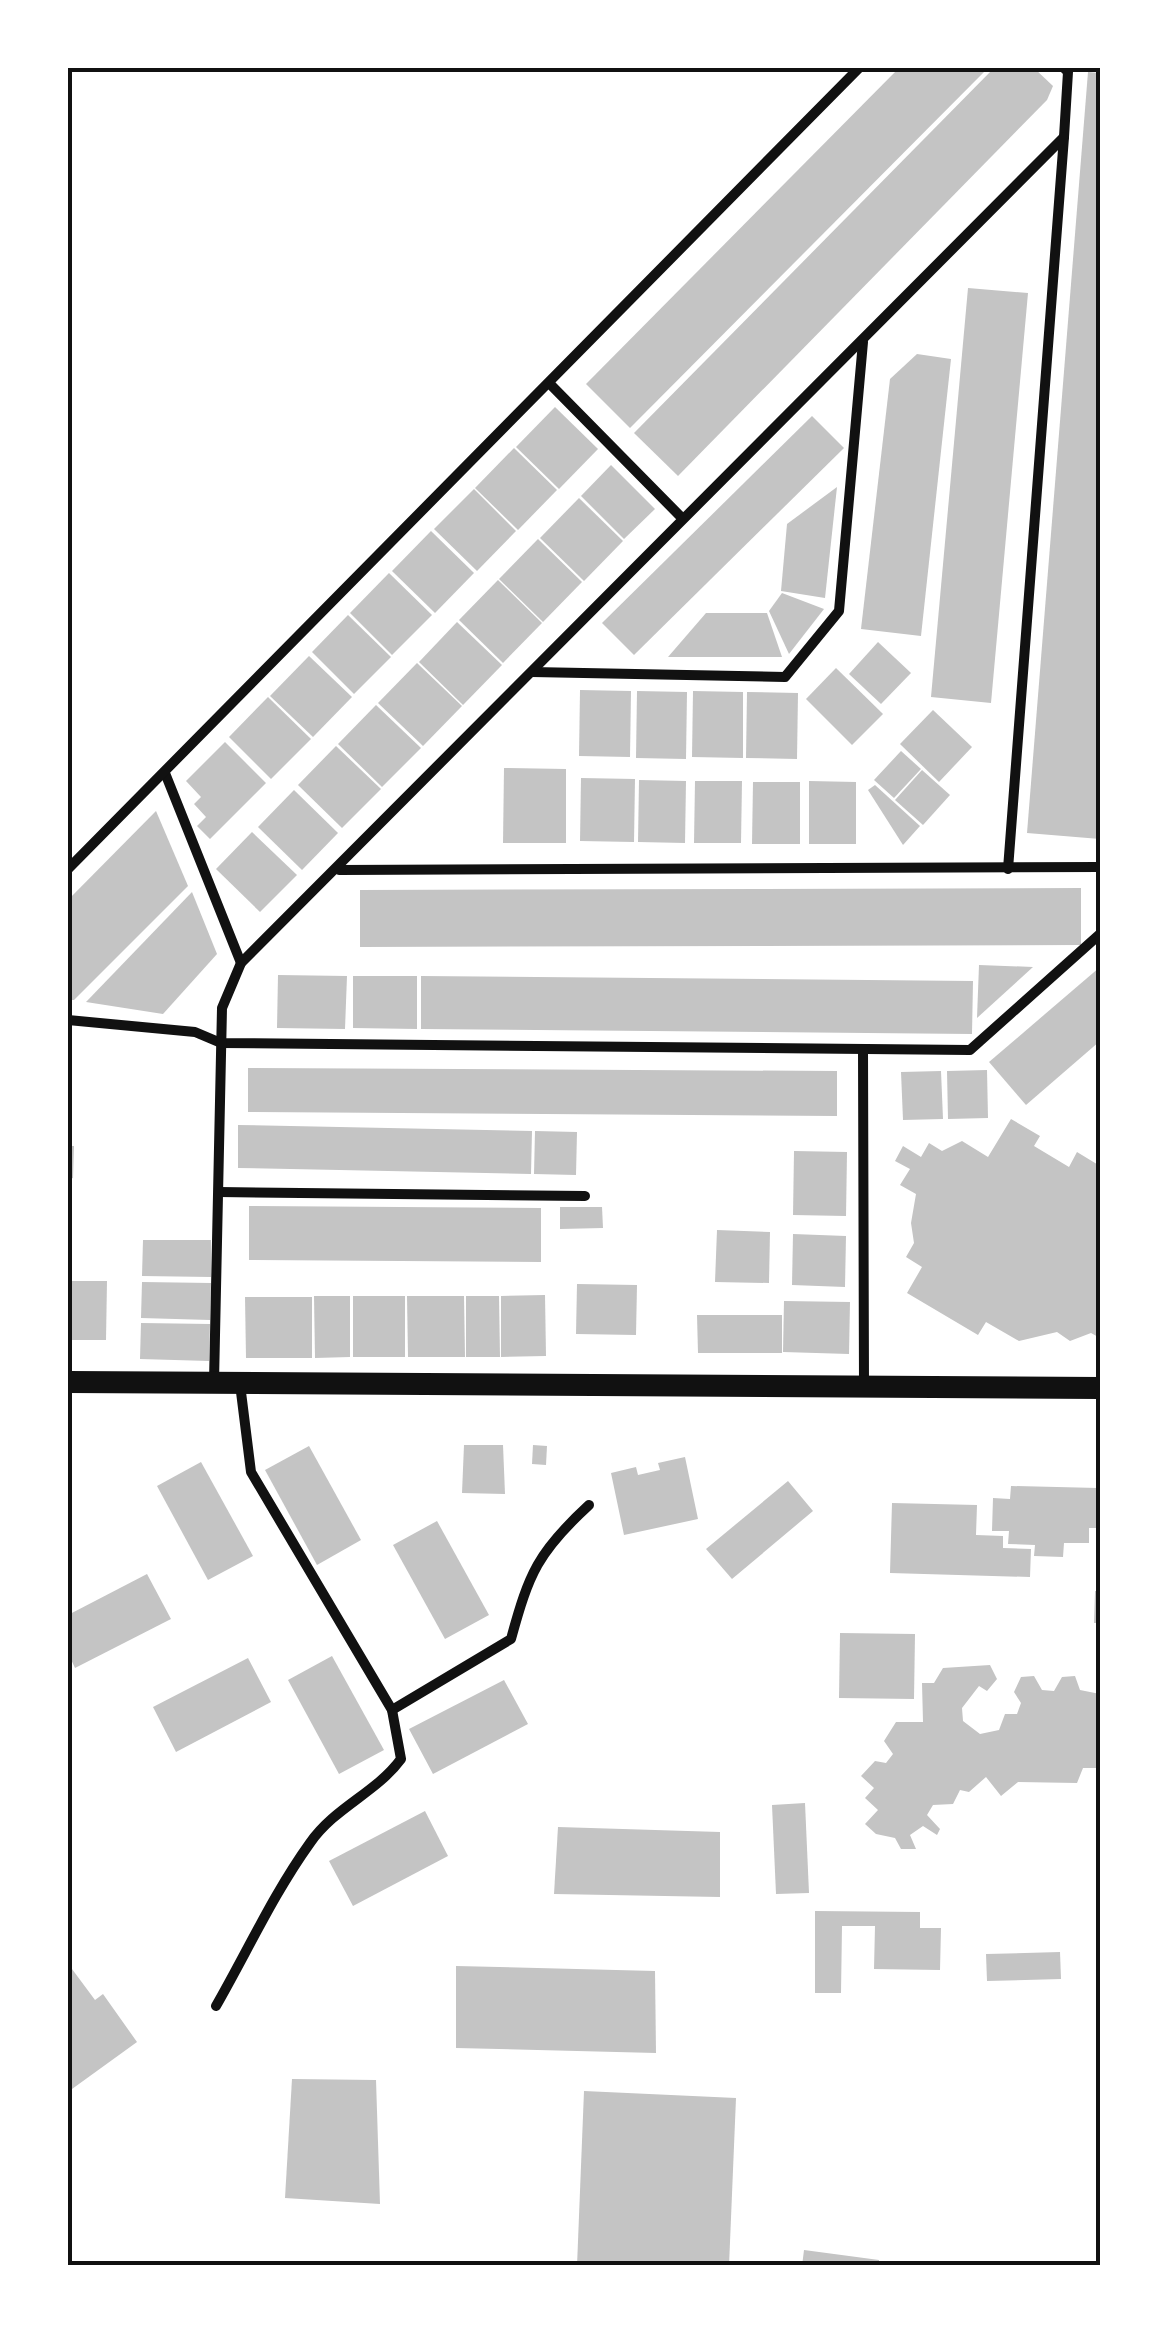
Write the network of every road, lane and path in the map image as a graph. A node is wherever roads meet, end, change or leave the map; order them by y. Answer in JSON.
{"nodes":[{"id":1,"x":859,"y":68,"type":"edge"},
{"id":2,"x":1064,"y":68,"type":"edge"},
{"id":3,"x":1064,"y":137,"type":"junction"},
{"id":4,"x":863,"y":340,"type":"junction"},
{"id":5,"x":549,"y":383,"type":"junction"},
{"id":6,"x":680,"y":518,"type":"junction"},
{"id":7,"x":532,"y":672,"type":"junction"},
{"id":8,"x":165,"y":773,"type":"junction"},
{"id":9,"x":1100,"y":867,"type":"edge"},
{"id":10,"x":68,"y":869,"type":"edge"},
{"id":11,"x":1008,"y":869,"type":"junction"},
{"id":12,"x":339,"y":870,"type":"junction"},
{"id":13,"x":1100,"y":934,"type":"edge"},
{"id":14,"x":240,"y":964,"type":"junction"},
{"id":15,"x":68,"y":1020,"type":"edge"},
{"id":16,"x":221,"y":1044,"type":"junction"},
{"id":17,"x":863,"y":1049,"type":"junction"},
{"id":18,"x":220,"y":1192,"type":"junction"},
{"id":19,"x":585,"y":1196,"type":"dead end"},
{"id":20,"x":68,"y":1382,"type":"edge"},
{"id":21,"x":214,"y":1383,"type":"junction"},
{"id":22,"x":240,"y":1383,"type":"junction"},
{"id":23,"x":864,"y":1386,"type":"junction"},
{"id":24,"x":1100,"y":1388,"type":"edge"},
{"id":25,"x":589,"y":1505,"type":"dead end"},
{"id":26,"x":392,"y":1710,"type":"junction"},
{"id":27,"x":216,"y":2006,"type":"dead end"}],
"edges":[{"from":1,"to":5,"type":"street"},
{"from":2,"to":3,"type":"street"},
{"from":3,"to":4,"type":"street"},
{"from":3,"to":11,"type":"street"},
{"from":4,"to":6,"type":"street"},
{"from":4,"to":7,"type":"street"},
{"from":5,"to":6,"type":"street"},
{"from":5,"to":8,"type":"street"},
{"from":6,"to":7,"type":"street"},
{"from":7,"to":12,"type":"street"},
{"from":8,"to":10,"type":"street"},
{"from":8,"to":14,"type":"street"},
{"from":9,"to":11,"type":"street"},
{"from":11,"to":12,"type":"street"},
{"from":12,"to":14,"type":"street"},
{"from":13,"to":17,"type":"street"},
{"from":14,"to":16,"type":"street"},
{"from":15,"to":16,"type":"street"},
{"from":16,"to":17,"type":"street"},
{"from":16,"to":18,"type":"street"},
{"from":17,"to":23,"type":"street"},
{"from":18,"to":19,"type":"street"},
{"from":18,"to":21,"type":"street"},
{"from":20,"to":21,"type":"main road"},
{"from":21,"to":22,"type":"main road"},
{"from":22,"to":23,"type":"main road"},
{"from":22,"to":26,"type":"street"},
{"from":23,"to":24,"type":"main road"},
{"from":25,"to":26,"type":"street"},
{"from":26,"to":27,"type":"street"}]}
